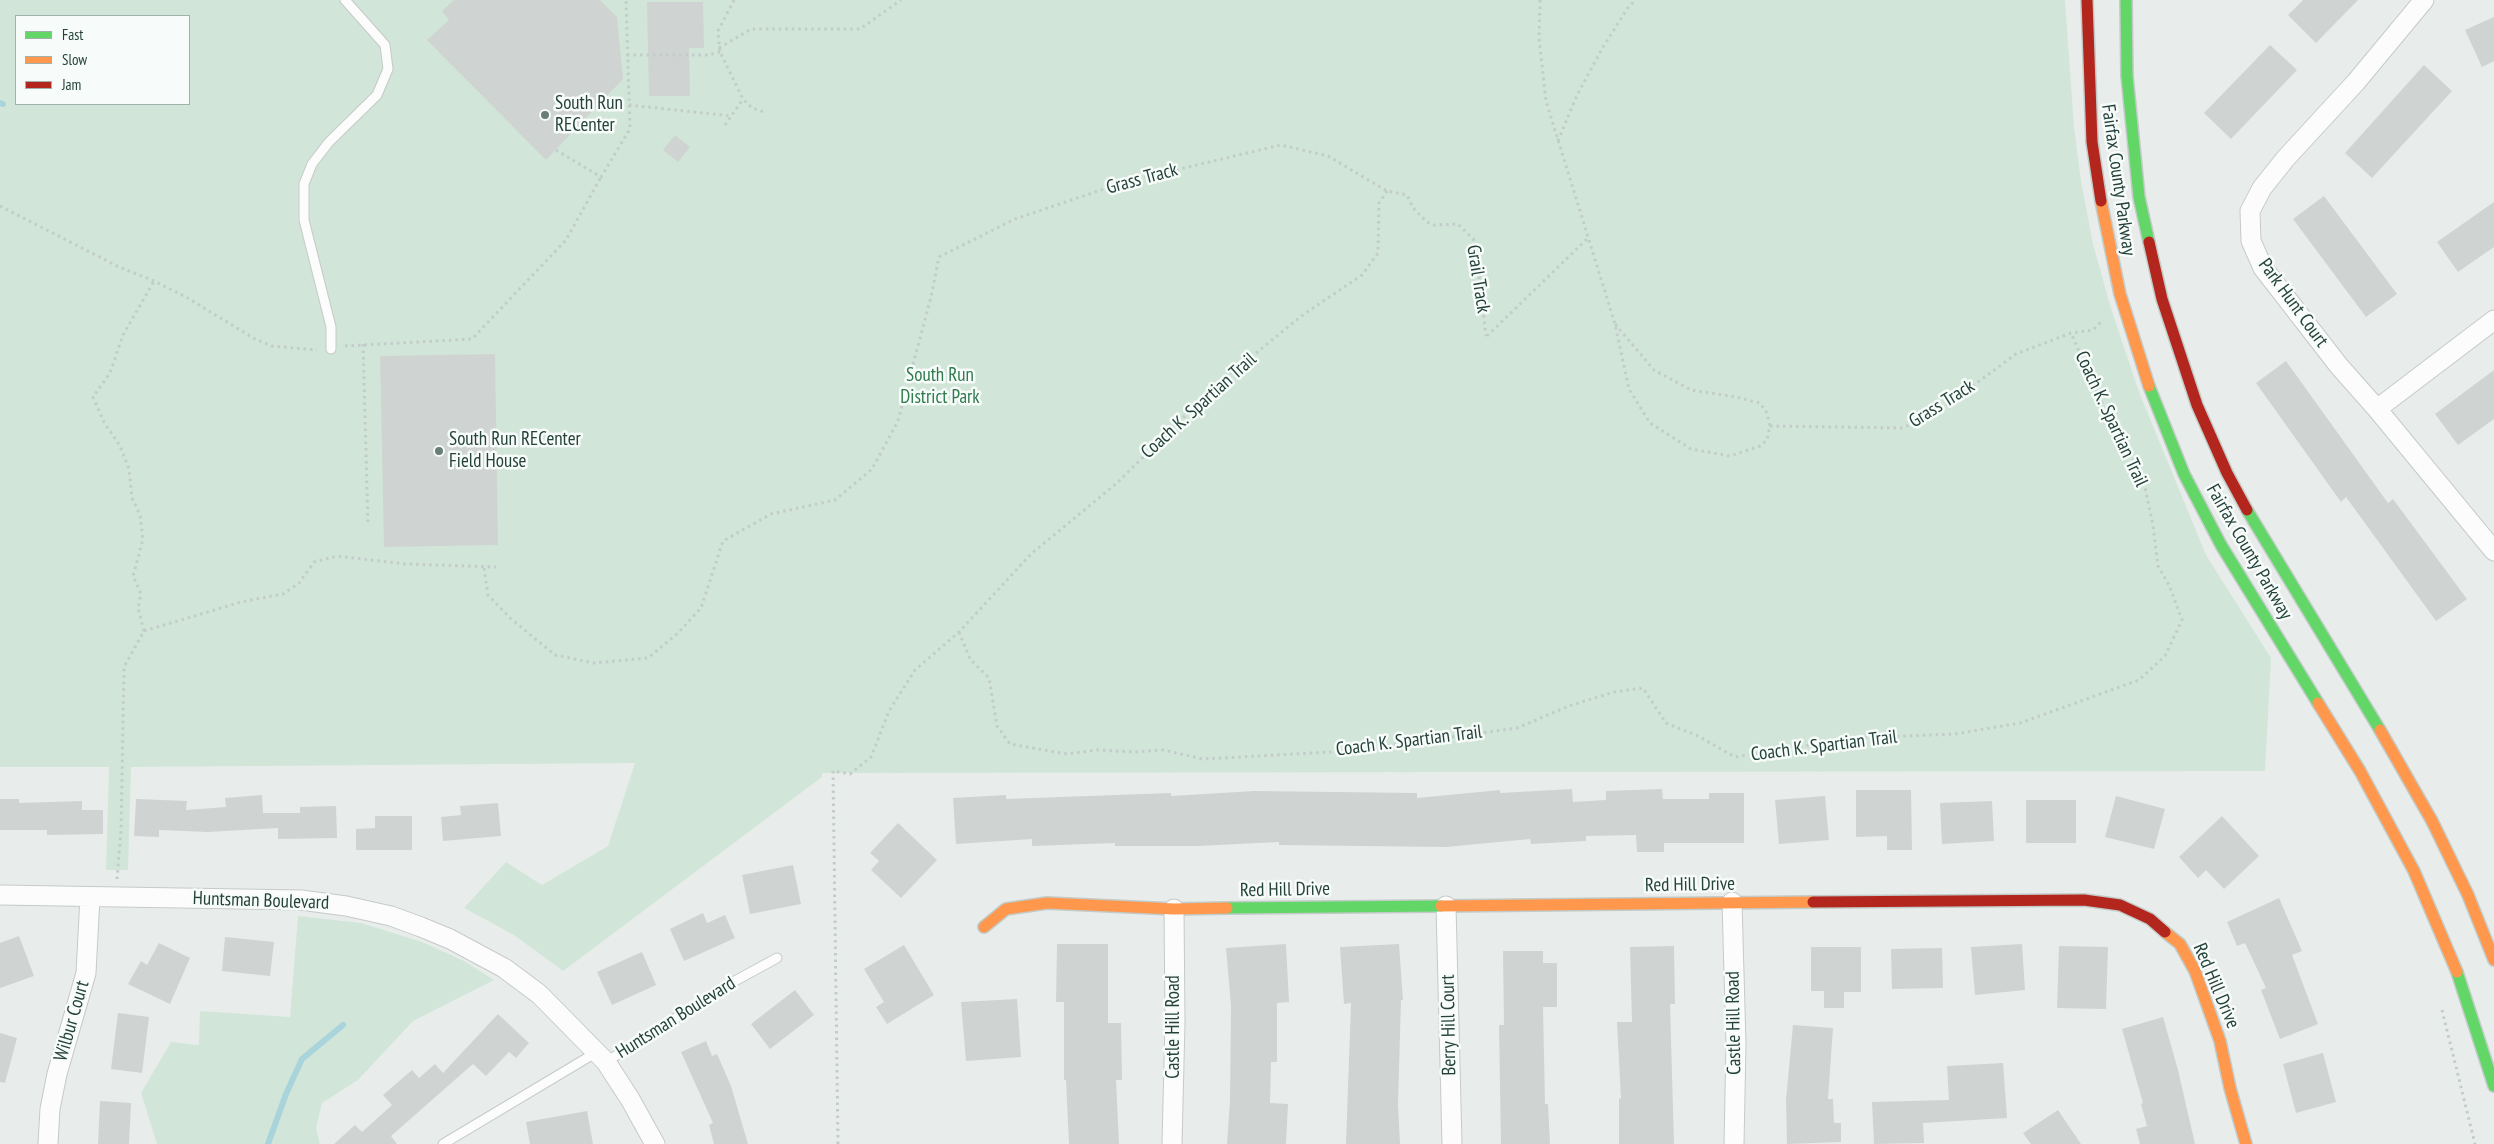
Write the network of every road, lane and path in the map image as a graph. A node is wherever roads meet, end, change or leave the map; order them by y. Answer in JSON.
{"nodes":[{"id":1,"x":345,"y":0,"type":"edge"},
{"id":2,"x":626,"y":0,"type":"edge"},
{"id":3,"x":734,"y":0,"type":"edge"},
{"id":4,"x":901,"y":0,"type":"edge"},
{"id":5,"x":1540,"y":0,"type":"edge"},
{"id":6,"x":1636,"y":0,"type":"edge"},
{"id":7,"x":2087,"y":0,"type":"edge"},
{"id":8,"x":2126,"y":0,"type":"edge"},
{"id":9,"x":2424,"y":0,"type":"edge"},
{"id":10,"x":719,"y":50,"type":"junction"},
{"id":11,"x":628,"y":54,"type":"junction"},
{"id":12,"x":743,"y":99,"type":"junction"},
{"id":13,"x":629,"y":105,"type":"junction"},
{"id":14,"x":764,"y":112,"type":"dead end"},
{"id":15,"x":731,"y":116,"type":"junction"},
{"id":16,"x":725,"y":125,"type":"dead end"},
{"id":17,"x":1558,"y":142,"type":"junction"},
{"id":18,"x":556,"y":150,"type":"dead end"},
{"id":19,"x":601,"y":177,"type":"junction"},
{"id":20,"x":1387,"y":191,"type":"junction"},
{"id":21,"x":0,"y":206,"type":"edge"},
{"id":22,"x":1587,"y":239,"type":"junction"},
{"id":23,"x":154,"y":281,"type":"junction"},
{"id":24,"x":2104,"y":319,"type":"dead end"},
{"id":25,"x":2494,"y":320,"type":"edge"},
{"id":26,"x":1615,"y":324,"type":"junction"},
{"id":27,"x":2071,"y":333,"type":"junction"},
{"id":28,"x":364,"y":344,"type":"junction"},
{"id":29,"x":331,"y":349,"type":"junction"},
{"id":30,"x":2377,"y":409,"type":"junction"},
{"id":31,"x":1770,"y":426,"type":"junction"},
{"id":32,"x":368,"y":526,"type":"dead end"},
{"id":33,"x":2494,"y":551,"type":"edge"},
{"id":34,"x":496,"y":567,"type":"dead end"},
{"id":35,"x":484,"y":568,"type":"junction"},
{"id":36,"x":144,"y":631,"type":"junction"},
{"id":37,"x":959,"y":632,"type":"junction"},
{"id":38,"x":0,"y":895,"type":"edge"},
{"id":39,"x":90,"y":897,"type":"junction"},
{"id":40,"x":114,"y":897,"type":"junction"},
{"id":41,"x":1732,"y":902,"type":"junction"},
{"id":42,"x":1446,"y":906,"type":"junction"},
{"id":43,"x":1174,"y":909,"type":"junction"},
{"id":44,"x":984,"y":927,"type":"dead end"},
{"id":45,"x":777,"y":958,"type":"dead end"},
{"id":46,"x":2494,"y":960,"type":"edge"},
{"id":47,"x":602,"y":1057,"type":"junction"},
{"id":48,"x":2494,"y":1086,"type":"edge"},
{"id":49,"x":48,"y":1144,"type":"edge"},
{"id":50,"x":443,"y":1144,"type":"edge"},
{"id":51,"x":655,"y":1144,"type":"edge"},
{"id":52,"x":838,"y":1144,"type":"edge"},
{"id":53,"x":1172,"y":1144,"type":"edge"},
{"id":54,"x":1452,"y":1144,"type":"edge"},
{"id":55,"x":1734,"y":1144,"type":"edge"},
{"id":56,"x":2246,"y":1144,"type":"edge"}],
"edges":[{"from":1,"to":29,"type":"lane"},
{"from":2,"to":11,"type":"path"},
{"from":3,"to":10,"type":"path"},
{"from":4,"to":10,"type":"path"},
{"from":5,"to":17,"type":"path"},
{"from":6,"to":17,"type":"path"},
{"from":7,"to":48,"type":"main road","name":"Fairfax County Parkway"},
{"from":8,"to":46,"type":"main road","name":"Fairfax County Parkway"},
{"from":9,"to":30,"type":"street","name":"Park Hunt Court"},
{"from":10,"to":11,"type":"path"},
{"from":10,"to":12,"type":"path"},
{"from":11,"to":13,"type":"path"},
{"from":12,"to":14,"type":"path"},
{"from":12,"to":15,"type":"path"},
{"from":13,"to":15,"type":"path"},
{"from":13,"to":19,"type":"path"},
{"from":15,"to":16,"type":"path"},
{"from":17,"to":22,"type":"path"},
{"from":18,"to":19,"type":"path"},
{"from":19,"to":28,"type":"path"},
{"from":20,"to":22,"type":"path","name":"Grail Track"},
{"from":20,"to":35,"type":"path","name":"Grass Track"},
{"from":20,"to":37,"type":"path","name":"Coach K. Spartian Trail"},
{"from":21,"to":23,"type":"path"},
{"from":22,"to":26,"type":"path"},
{"from":23,"to":29,"type":"path"},
{"from":23,"to":36,"type":"path"},
{"from":24,"to":27,"type":"path","name":"Grass Track"},
{"from":25,"to":30,"type":"street"},
{"from":26,"to":31,"type":"path"},
{"from":26,"to":31,"type":"path"},
{"from":27,"to":31,"type":"path","name":"Grass Track"},
{"from":27,"to":37,"type":"path","name":"Coach K. Spartian Trail"},
{"from":28,"to":29,"type":"path"},
{"from":28,"to":32,"type":"path"},
{"from":30,"to":33,"type":"street","name":"Park Hunt Court"},
{"from":34,"to":35,"type":"path"},
{"from":35,"to":36,"type":"path"},
{"from":36,"to":40,"type":"path"},
{"from":37,"to":52,"type":"path","name":"Coach K. Spartian Trail"},
{"from":38,"to":39,"type":"street","name":"Huntsman Boulevard"},
{"from":39,"to":40,"type":"street","name":"Huntsman Boulevard"},
{"from":39,"to":49,"type":"street","name":"Wilbur Court"},
{"from":40,"to":47,"type":"street","name":"Huntsman Boulevard"},
{"from":41,"to":42,"type":"main road","name":"Red Hill Drive"},
{"from":41,"to":55,"type":"street","name":"Castle Hill Road"},
{"from":41,"to":56,"type":"main road","name":"Red Hill Drive"},
{"from":42,"to":43,"type":"main road","name":"Red Hill Drive"},
{"from":42,"to":54,"type":"street","name":"Berry Hill Court"},
{"from":43,"to":44,"type":"main road","name":"Red Hill Drive"},
{"from":43,"to":53,"type":"street","name":"Castle Hill Road"},
{"from":45,"to":47,"type":"lane","name":"Huntsman Boulevard"},
{"from":47,"to":50,"type":"lane","name":"Huntsman Boulevard"},
{"from":47,"to":51,"type":"street","name":"Huntsman Boulevard"}]}
